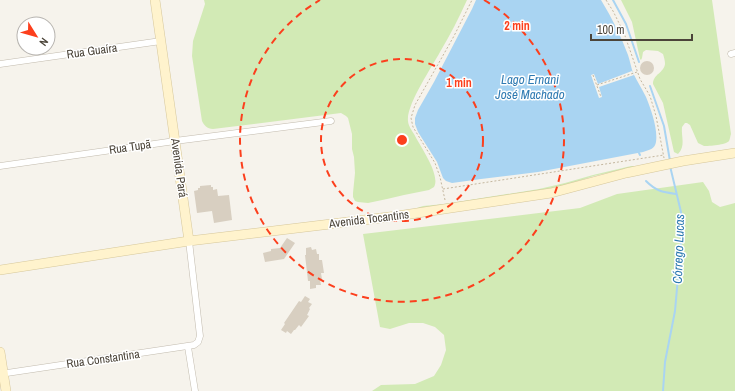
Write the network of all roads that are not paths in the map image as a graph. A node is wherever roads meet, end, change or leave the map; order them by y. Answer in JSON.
{"nodes":[{"id":1,"x":155,"y":0,"type":"edge"},
{"id":2,"x":161,"y":41,"type":"junction"},
{"id":3,"x":0,"y":64,"type":"edge"},
{"id":4,"x":332,"y":121,"type":"dead end"},
{"id":5,"x":175,"y":141,"type":"junction"},
{"id":6,"x":735,"y":153,"type":"edge"},
{"id":7,"x":0,"y":166,"type":"edge"},
{"id":8,"x":189,"y":241,"type":"junction"},
{"id":9,"x":0,"y":270,"type":"edge"},
{"id":10,"x":188,"y":347,"type":"junction"},
{"id":11,"x":0,"y":352,"type":"edge"},
{"id":12,"x":2,"y":373,"type":"edge"},
{"id":13,"x":6,"y":391,"type":"edge"},
{"id":14,"x":195,"y":391,"type":"edge"}],
"edges":[{"from":1,"to":2,"type":"street","name":"Avenida Pará"},
{"from":2,"to":3,"type":"street","name":"Rua Guaíra"},
{"from":2,"to":5,"type":"street","name":"Avenida Pará"},
{"from":4,"to":5,"type":"street","name":"Rua Tupã"},
{"from":5,"to":7,"type":"street","name":"Rua Tupã"},
{"from":5,"to":8,"type":"street","name":"Avenida Pará"},
{"from":6,"to":8,"type":"street","name":"Avenida Tocantins"},
{"from":8,"to":9,"type":"street","name":"Avenida Tocantins"},
{"from":8,"to":10,"type":"street","name":"Avenida Pará"},
{"from":10,"to":12,"type":"street","name":"Rua Constantina"},
{"from":10,"to":14,"type":"street"},
{"from":11,"to":12,"type":"street"},
{"from":12,"to":13,"type":"street"}]}
